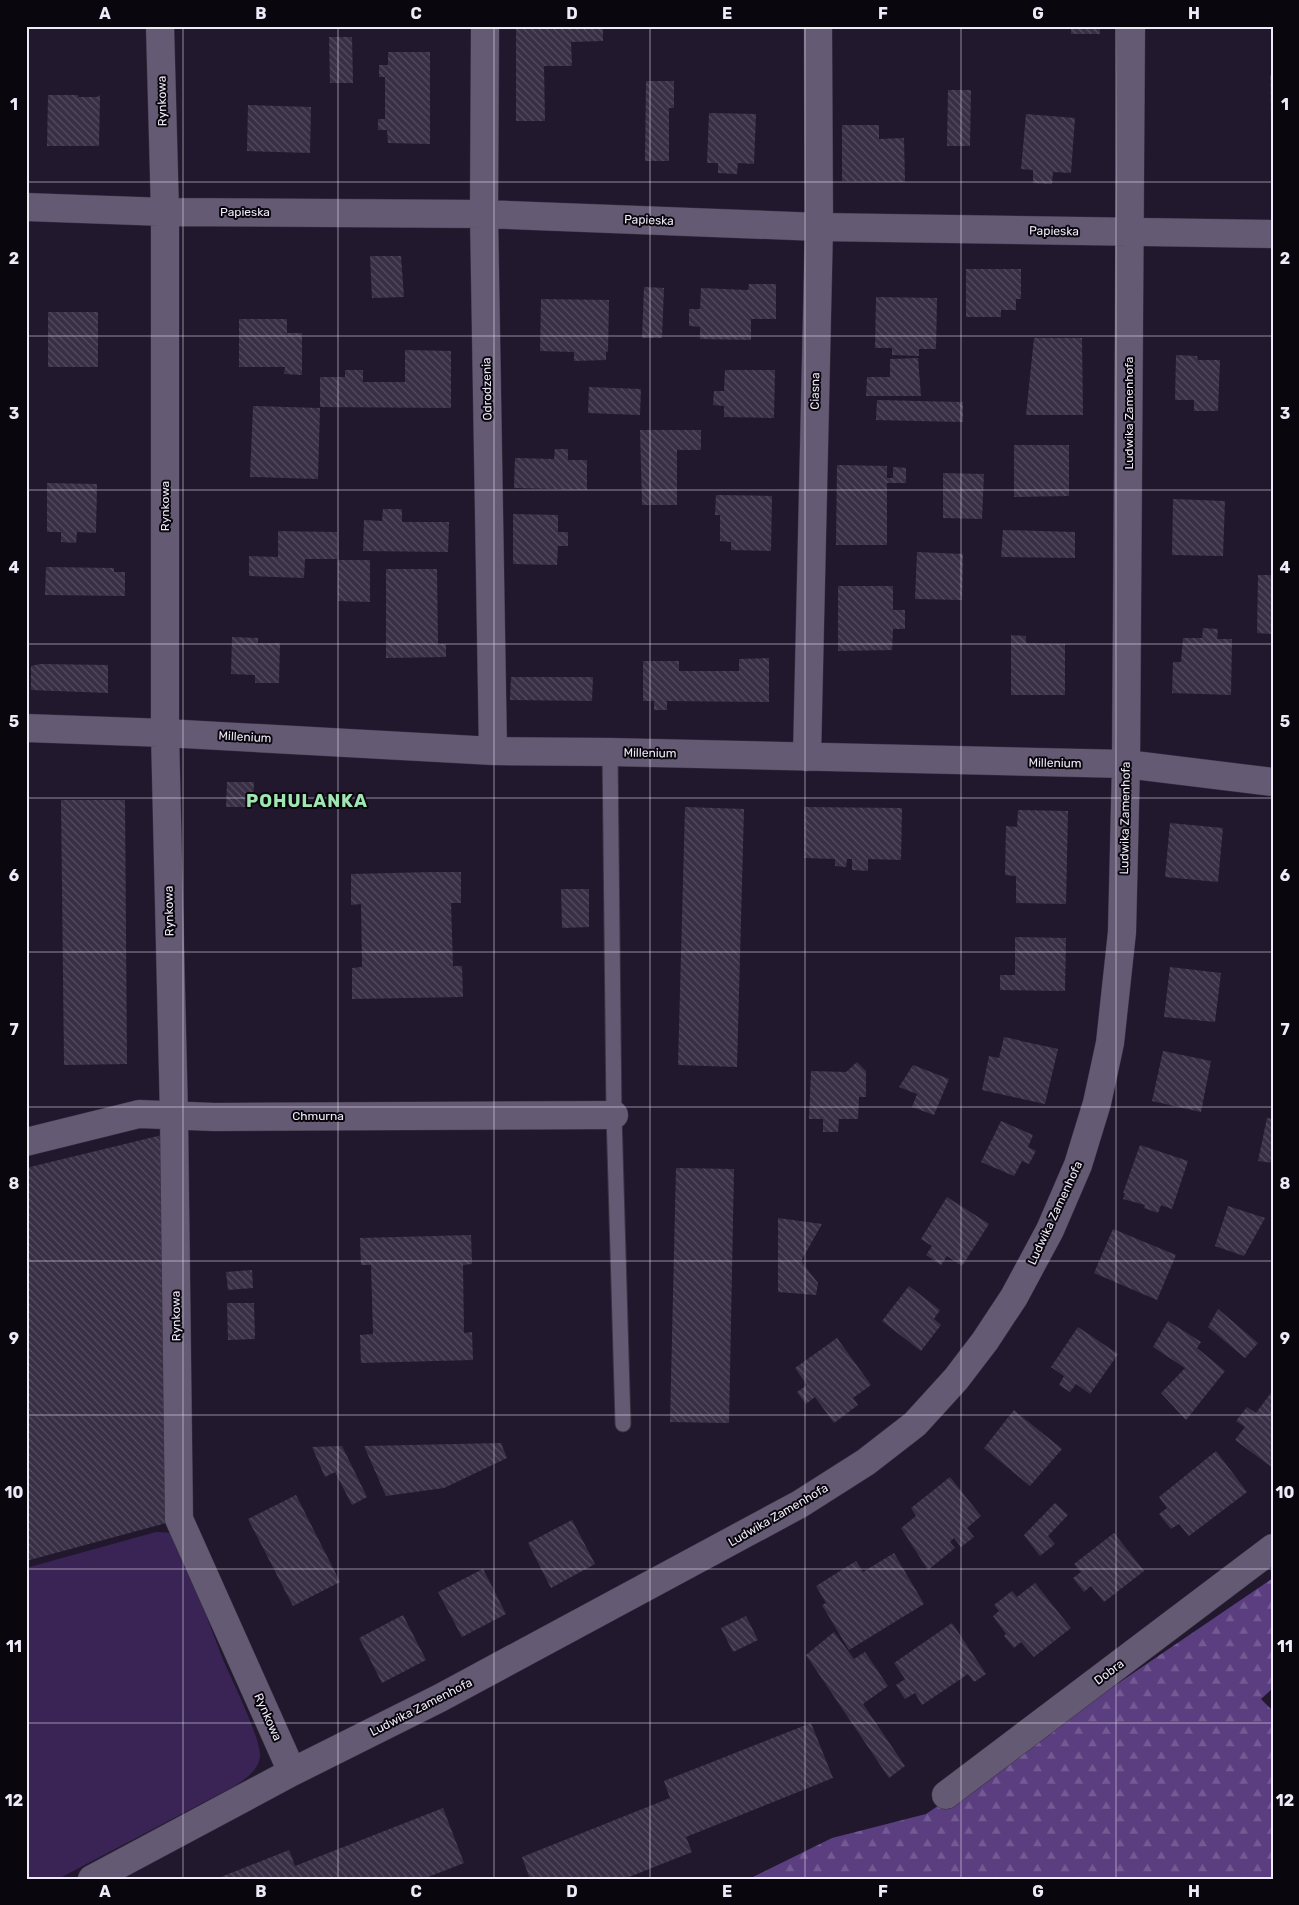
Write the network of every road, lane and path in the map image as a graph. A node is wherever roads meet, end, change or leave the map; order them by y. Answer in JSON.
{"nodes":[{"id":1,"x":160,"y":26,"type":"edge"},
{"id":2,"x":486,"y":26,"type":"edge"},
{"id":3,"x":818,"y":26,"type":"edge"},
{"id":4,"x":1131,"y":26,"type":"edge"},
{"id":5,"x":26,"y":207,"type":"edge"},
{"id":6,"x":165,"y":212,"type":"junction"},
{"id":7,"x":484,"y":214,"type":"junction"},
{"id":8,"x":819,"y":227,"type":"junction"},
{"id":9,"x":1130,"y":232,"type":"junction"},
{"id":10,"x":1273,"y":234,"type":"edge"},
{"id":11,"x":26,"y":728,"type":"edge"},
{"id":12,"x":165,"y":733,"type":"junction"},
{"id":13,"x":493,"y":751,"type":"junction"},
{"id":14,"x":610,"y":752,"type":"junction"},
{"id":15,"x":807,"y":757,"type":"junction"},
{"id":16,"x":1126,"y":764,"type":"junction"},
{"id":17,"x":1273,"y":782,"type":"edge"},
{"id":18,"x":614,"y":1114,"type":"junction"},
{"id":19,"x":174,"y":1116,"type":"junction"},
{"id":20,"x":26,"y":1142,"type":"edge"},
{"id":21,"x":623,"y":1424,"type":"dead end"},
{"id":22,"x":1273,"y":1548,"type":"edge"},
{"id":23,"x":292,"y":1772,"type":"junction"},
{"id":24,"x":946,"y":1795,"type":"dead end"},
{"id":25,"x":92,"y":1879,"type":"edge"}],
"edges":[{"from":1,"to":6,"type":"street","name":"Rynkowa"},
{"from":2,"to":7,"type":"street","name":"Odrodzenia"},
{"from":3,"to":8,"type":"street","name":"Ciasna"},
{"from":4,"to":9,"type":"street","name":"Ludwika Zamenhofa"},
{"from":5,"to":6,"type":"street","name":"Papieska"},
{"from":6,"to":7,"type":"street","name":"Papieska"},
{"from":6,"to":12,"type":"street","name":"Rynkowa"},
{"from":7,"to":8,"type":"street","name":"Papieska"},
{"from":7,"to":13,"type":"street","name":"Odrodzenia"},
{"from":8,"to":9,"type":"street","name":"Papieska"},
{"from":8,"to":15,"type":"street","name":"Ciasna"},
{"from":9,"to":10,"type":"street","name":"Papieska"},
{"from":9,"to":16,"type":"street","name":"Ludwika Zamenhofa"},
{"from":11,"to":12,"type":"street","name":"Millenium"},
{"from":12,"to":13,"type":"street","name":"Millenium"},
{"from":12,"to":19,"type":"street","name":"Rynkowa"},
{"from":13,"to":14,"type":"street","name":"Millenium"},
{"from":14,"to":15,"type":"street","name":"Millenium"},
{"from":14,"to":18,"type":"lane"},
{"from":15,"to":16,"type":"street","name":"Millenium"},
{"from":16,"to":17,"type":"street","name":"Millenium"},
{"from":16,"to":23,"type":"street","name":"Ludwika Zamenhofa"},
{"from":18,"to":19,"type":"street","name":"Chmurna"},
{"from":18,"to":21,"type":"lane"},
{"from":19,"to":20,"type":"street","name":"Chmurna"},
{"from":19,"to":23,"type":"street","name":"Rynkowa"},
{"from":22,"to":24,"type":"street","name":"Dobra"},
{"from":23,"to":25,"type":"street","name":"Ludwika Zamenhofa"}]}
